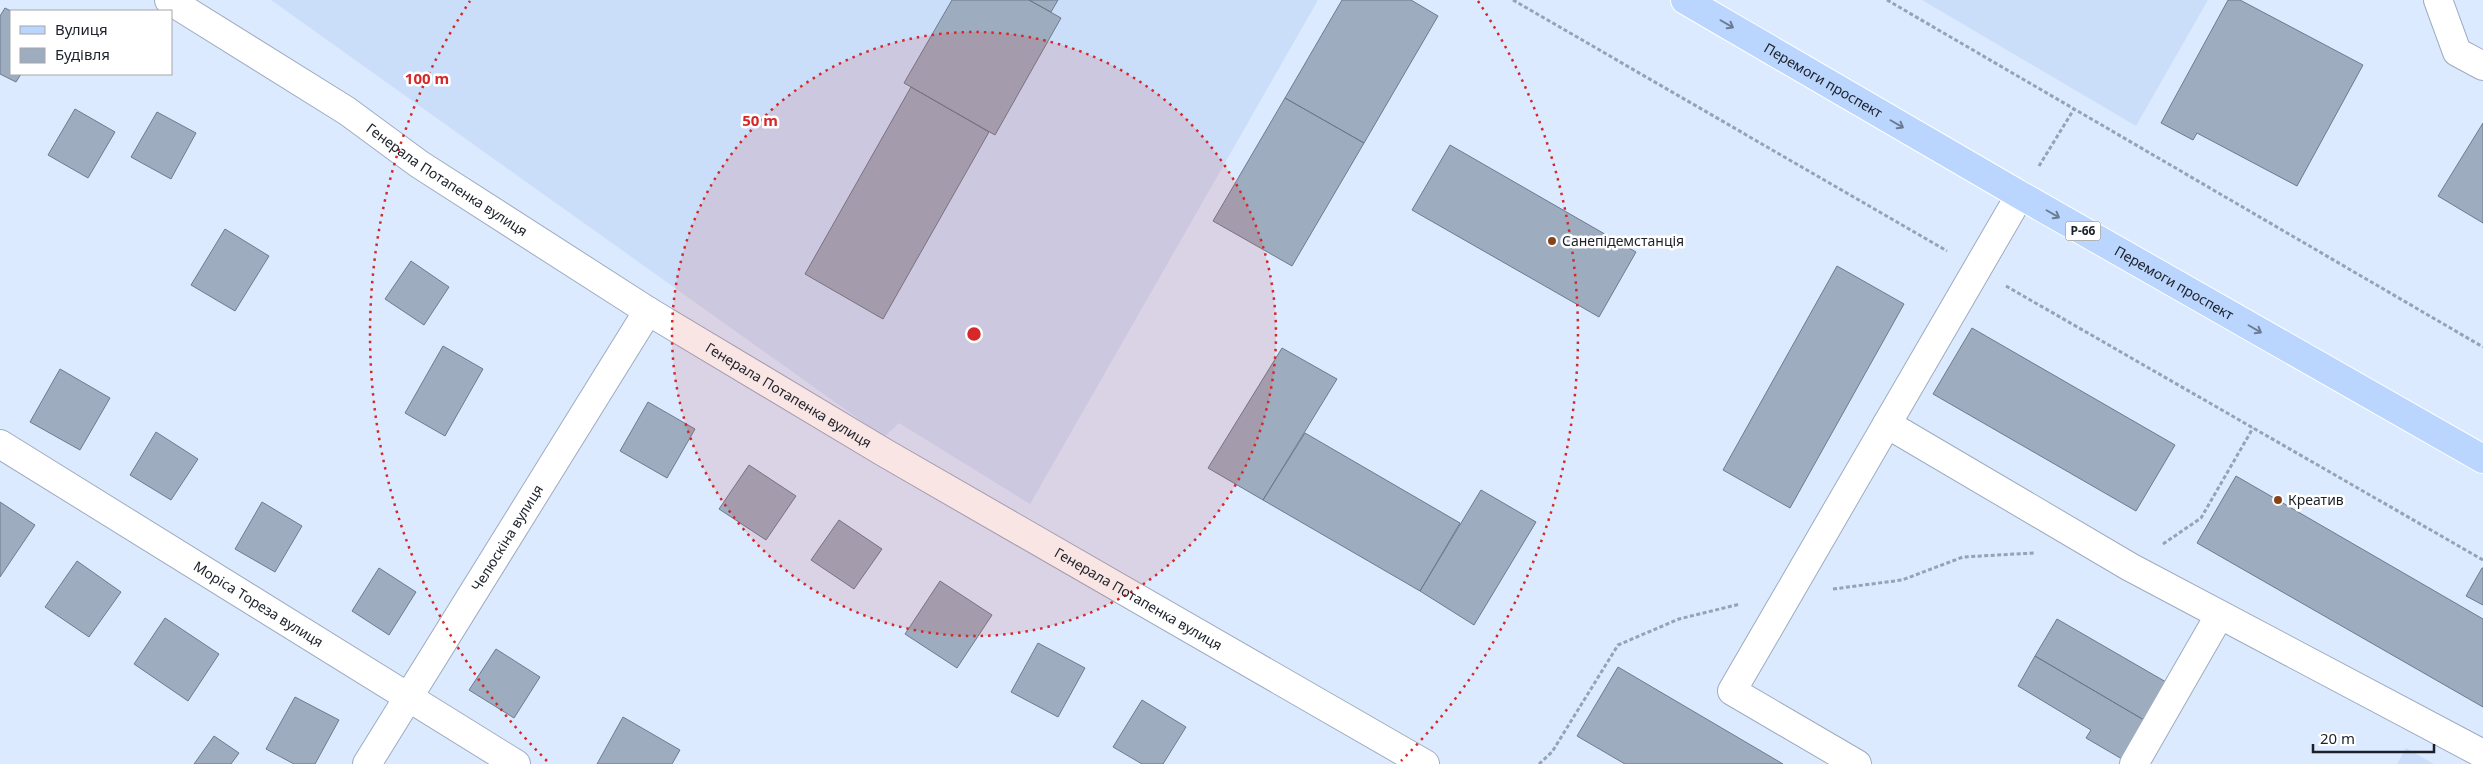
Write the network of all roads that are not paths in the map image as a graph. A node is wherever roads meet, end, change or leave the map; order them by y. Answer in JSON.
{"nodes":[{"id":1,"x":169,"y":0,"type":"edge"},
{"id":2,"x":1684,"y":0,"type":"edge"},
{"id":3,"x":2438,"y":0,"type":"edge"},
{"id":4,"x":2483,"y":66,"type":"edge"},
{"id":5,"x":2020,"y":195,"type":"junction"},
{"id":6,"x":648,"y":311,"type":"junction"},
{"id":7,"x":1887,"y":424,"type":"junction"},
{"id":8,"x":0,"y":444,"type":"edge"},
{"id":9,"x":2483,"y":459,"type":"edge"},
{"id":10,"x":2219,"y":616,"type":"junction"},
{"id":11,"x":409,"y":698,"type":"junction"},
{"id":12,"x":2483,"y":754,"type":"edge"},
{"id":13,"x":367,"y":764,"type":"edge"},
{"id":14,"x":516,"y":764,"type":"edge"},
{"id":15,"x":1425,"y":764,"type":"edge"},
{"id":16,"x":1857,"y":764,"type":"edge"},
{"id":17,"x":2134,"y":764,"type":"edge"}],
"edges":[{"from":1,"to":6,"type":"street","name":"Генерала Потапенка вулиця"},
{"from":2,"to":5,"type":"main road","name":"Перемоги проспект","number":"Р-66","one_way":true},
{"from":3,"to":4,"type":"street"},
{"from":5,"to":7,"type":"street"},
{"from":5,"to":9,"type":"main road","name":"Перемоги проспект","number":"Р-66","one_way":true},
{"from":6,"to":11,"type":"street","name":"Челюскіна вулиця"},
{"from":6,"to":15,"type":"street","name":"Генерала Потапенка вулиця"},
{"from":7,"to":10,"type":"street"},
{"from":7,"to":16,"type":"street"},
{"from":8,"to":11,"type":"street","name":"Моріса Тореза вулиця"},
{"from":10,"to":12,"type":"street"},
{"from":10,"to":17,"type":"street"},
{"from":11,"to":13,"type":"street","name":"Челюскіна вулиця"},
{"from":11,"to":14,"type":"street","name":"Моріса Тореза вулиця"}]}
